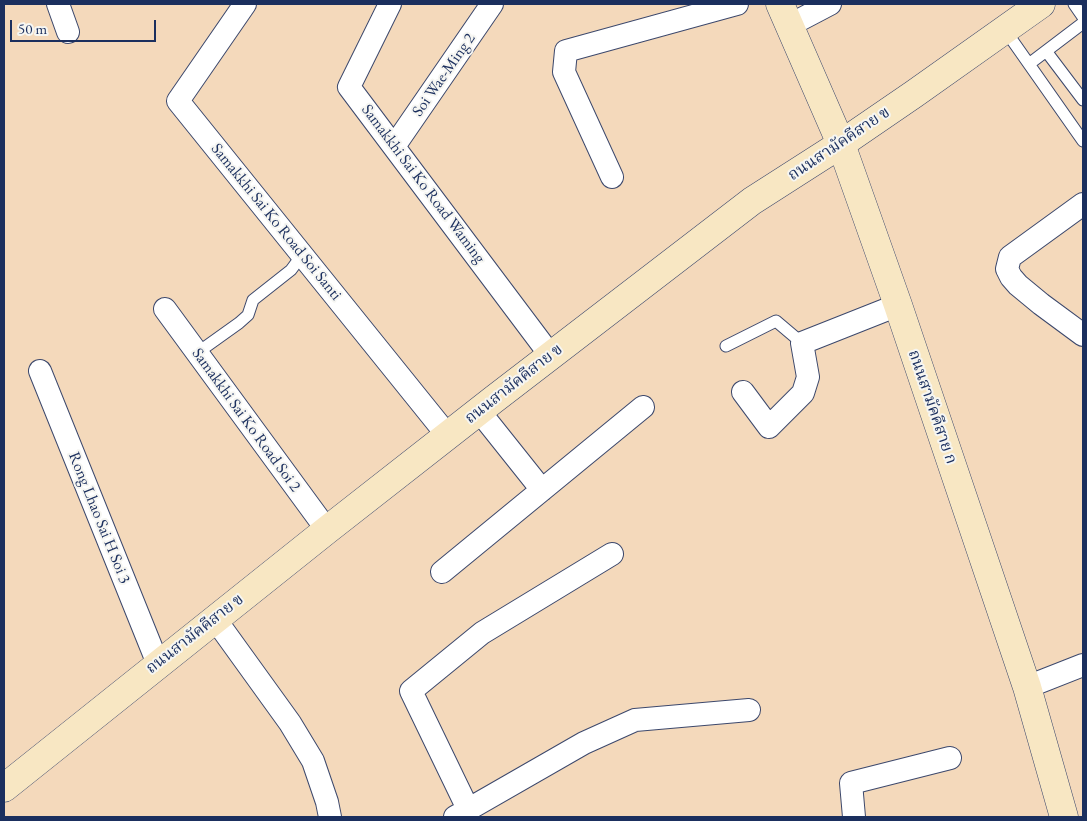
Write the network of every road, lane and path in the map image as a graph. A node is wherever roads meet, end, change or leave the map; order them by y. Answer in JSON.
{"nodes":[{"id":1,"x":58,"y":4,"type":"edge"},
{"id":2,"x":245,"y":4,"type":"edge"},
{"id":3,"x":390,"y":4,"type":"edge"},
{"id":4,"x":492,"y":4,"type":"edge"},
{"id":5,"x":737,"y":4,"type":"edge"},
{"id":6,"x":830,"y":4,"type":"edge"},
{"id":7,"x":1041,"y":4,"type":"edge"},
{"id":8,"x":1074,"y":4,"type":"edge"},
{"id":9,"x":785,"y":14,"type":"edge"},
{"id":10,"x":1083,"y":17,"type":"edge"},
{"id":11,"x":1083,"y":23,"type":"edge"},
{"id":12,"x":1004,"y":30,"type":"junction"},
{"id":13,"x":68,"y":32,"type":"dead end"},
{"id":14,"x":1046,"y":50,"type":"junction"},
{"id":15,"x":1029,"y":64,"type":"junction"},
{"id":16,"x":1083,"y":100,"type":"edge"},
{"id":17,"x":1083,"y":141,"type":"edge"},
{"id":18,"x":841,"y":144,"type":"junction"},
{"id":19,"x":395,"y":145,"type":"junction"},
{"id":20,"x":612,"y":177,"type":"dead end"},
{"id":21,"x":1083,"y":204,"type":"edge"},
{"id":22,"x":302,"y":256,"type":"junction"},
{"id":23,"x":898,"y":305,"type":"junction"},
{"id":24,"x":165,"y":309,"type":"dead end"},
{"id":25,"x":1083,"y":334,"type":"edge"},
{"id":26,"x":802,"y":343,"type":"junction"},
{"id":27,"x":726,"y":346,"type":"dead end"},
{"id":28,"x":197,"y":353,"type":"junction"},
{"id":29,"x":551,"y":356,"type":"junction"},
{"id":30,"x":40,"y":372,"type":"dead end"},
{"id":31,"x":743,"y":392,"type":"dead end"},
{"id":32,"x":643,"y":407,"type":"dead end"},
{"id":33,"x":479,"y":411,"type":"junction"},
{"id":34,"x":448,"y":436,"type":"junction"},
{"id":35,"x":542,"y":490,"type":"junction"},
{"id":36,"x":327,"y":530,"type":"junction"},
{"id":37,"x":612,"y":554,"type":"dead end"},
{"id":38,"x":442,"y":572,"type":"dead end"},
{"id":39,"x":215,"y":619,"type":"junction"},
{"id":40,"x":158,"y":664,"type":"junction"},
{"id":41,"x":1083,"y":666,"type":"edge"},
{"id":42,"x":1027,"y":687,"type":"junction"},
{"id":43,"x":749,"y":710,"type":"dead end"},
{"id":44,"x":950,"y":758,"type":"dead end"},
{"id":45,"x":4,"y":788,"type":"edge"},
{"id":46,"x":461,"y":813,"type":"edge"},
{"id":47,"x":330,"y":817,"type":"edge"},
{"id":48,"x":838,"y":817,"type":"edge"},
{"id":49,"x":853,"y":817,"type":"edge"},
{"id":50,"x":1064,"y":817,"type":"edge"}],
"edges":[{"from":1,"to":13,"type":"street"},
{"from":2,"to":22,"type":"street","name":"Samakkhi Sai Ko Road Soi Santi"},
{"from":3,"to":19,"type":"street","name":"Samakkhi Sai Ko Road Waming"},
{"from":4,"to":19,"type":"street","name":"Soi Wae-Ming 2"},
{"from":5,"to":20,"type":"street"},
{"from":6,"to":9,"type":"street"},
{"from":7,"to":12,"type":"main road","name":"ถนนสามัคคีสาย ข"},
{"from":8,"to":10,"type":"lane"},
{"from":9,"to":18,"type":"main road","name":"ถนนสามัคคีสาย ก"},
{"from":11,"to":14,"type":"lane"},
{"from":12,"to":15,"type":"lane"},
{"from":12,"to":18,"type":"main road","name":"ถนนสามัคคีสาย ข"},
{"from":14,"to":15,"type":"lane"},
{"from":14,"to":16,"type":"lane"},
{"from":15,"to":17,"type":"lane"},
{"from":18,"to":23,"type":"main road","name":"ถนนสามัคคีสาย ก"},
{"from":18,"to":29,"type":"main road","name":"ถนนสามัคคีสาย ข"},
{"from":19,"to":29,"type":"street","name":"Samakkhi Sai Ko Road Waming"},
{"from":21,"to":25,"type":"street"},
{"from":22,"to":28,"type":"lane"},
{"from":22,"to":34,"type":"street","name":"Samakkhi Sai Ko Road Soi Santi"},
{"from":23,"to":26,"type":"street"},
{"from":23,"to":42,"type":"main road","name":"ถนนสามัคคีสาย ก"},
{"from":24,"to":28,"type":"street","name":"Samakkhi Sai Ko Road Soi 2"},
{"from":26,"to":27,"type":"lane"},
{"from":26,"to":31,"type":"street"},
{"from":28,"to":36,"type":"street","name":"Samakkhi Sai Ko Road Soi 2"},
{"from":29,"to":33,"type":"main road","name":"ถนนสามัคคีสาย ข"},
{"from":30,"to":40,"type":"street","name":"Rong Lhao Sai H Soi 3"},
{"from":32,"to":35,"type":"street"},
{"from":33,"to":34,"type":"main road","name":"ถนนสามัคคีสาย ข"},
{"from":33,"to":35,"type":"street"},
{"from":34,"to":36,"type":"main road","name":"ถนนสามัคคีสาย ข"},
{"from":35,"to":38,"type":"street"},
{"from":36,"to":39,"type":"main road","name":"ถนนสามัคคีสาย ข"},
{"from":37,"to":46,"type":"street"},
{"from":39,"to":40,"type":"main road","name":"ถนนสามัคคีสาย ข"},
{"from":39,"to":47,"type":"street"},
{"from":40,"to":45,"type":"main road","name":"ถนนสามัคคีสาย ข"},
{"from":41,"to":42,"type":"street"},
{"from":42,"to":50,"type":"main road","name":"ถนนสามัคคีสาย ก"},
{"from":43,"to":46,"type":"street"},
{"from":44,"to":49,"type":"street"},
{"from":48,"to":49,"type":"street"}]}
